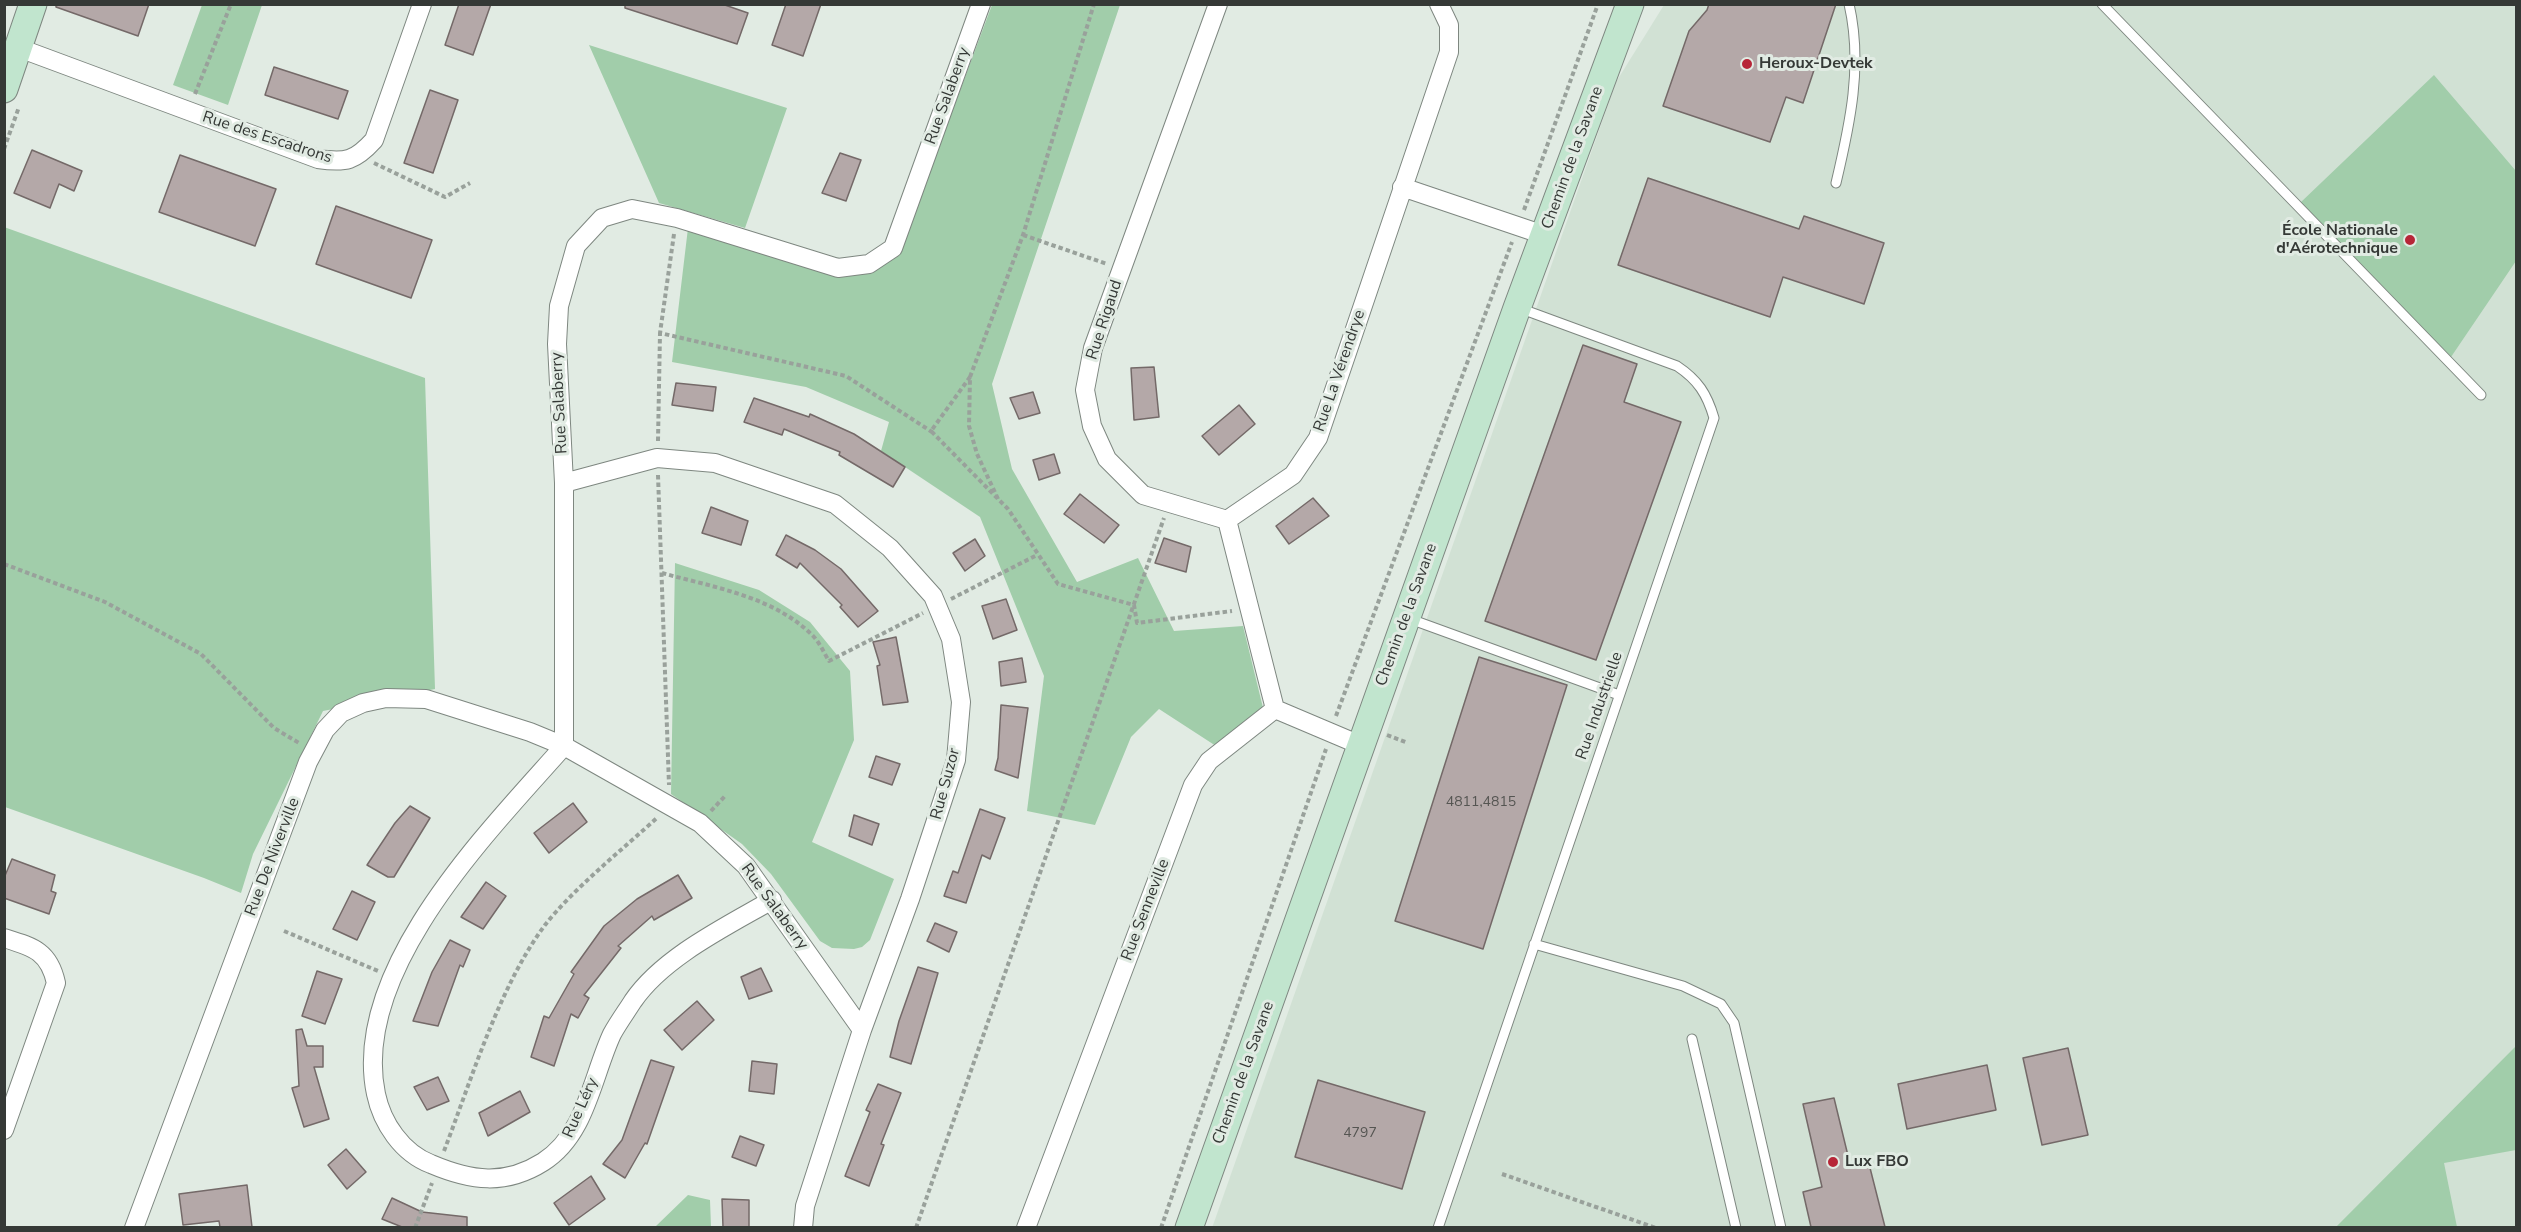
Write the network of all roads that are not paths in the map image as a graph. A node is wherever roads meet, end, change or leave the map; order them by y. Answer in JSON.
{"nodes":[{"id":1,"x":33,"y":4,"type":"edge"},
{"id":2,"x":423,"y":4,"type":"edge"},
{"id":3,"x":981,"y":4,"type":"edge"},
{"id":4,"x":1218,"y":4,"type":"edge"},
{"id":5,"x":1439,"y":4,"type":"edge"},
{"id":6,"x":1630,"y":4,"type":"edge"},
{"id":7,"x":1849,"y":4,"type":"edge"},
{"id":8,"x":2102,"y":4,"type":"edge"},
{"id":9,"x":19,"y":48,"type":"junction"},
{"id":10,"x":4,"y":89,"type":"edge"},
{"id":11,"x":1836,"y":183,"type":"dead end"},
{"id":12,"x":1402,"y":187,"type":"junction"},
{"id":13,"x":1544,"y":235,"type":"junction"},
{"id":14,"x":1517,"y":308,"type":"junction"},
{"id":15,"x":2481,"y":395,"type":"dead end"},
{"id":16,"x":564,"y":483,"type":"junction"},
{"id":17,"x":1227,"y":520,"type":"junction"},
{"id":18,"x":1406,"y":618,"type":"junction"},
{"id":19,"x":1619,"y":695,"type":"junction"},
{"id":20,"x":1275,"y":709,"type":"junction"},
{"id":21,"x":1370,"y":739,"type":"junction"},
{"id":22,"x":564,"y":746,"type":"junction"},
{"id":23,"x":772,"y":900,"type":"junction"},
{"id":24,"x":4,"y":938,"type":"edge"},
{"id":25,"x":1534,"y":944,"type":"junction"},
{"id":26,"x":862,"y":1030,"type":"junction"},
{"id":27,"x":1692,"y":1040,"type":"dead end"},
{"id":28,"x":4,"y":1130,"type":"edge"},
{"id":29,"x":134,"y":1227,"type":"edge"},
{"id":30,"x":803,"y":1227,"type":"edge"},
{"id":31,"x":1026,"y":1227,"type":"edge"},
{"id":32,"x":1189,"y":1227,"type":"edge"},
{"id":33,"x":1438,"y":1227,"type":"edge"},
{"id":34,"x":1736,"y":1227,"type":"edge"},
{"id":35,"x":1781,"y":1227,"type":"edge"}],
"edges":[{"from":1,"to":9,"type":"street"},
{"from":2,"to":9,"type":"street","name":"Rue des Escadrons"},
{"from":3,"to":16,"type":"street","name":"Rue Salaberry"},
{"from":4,"to":17,"type":"street","name":"Rue Rigaud"},
{"from":5,"to":12,"type":"street","name":"Rue La Vérendrye"},
{"from":6,"to":13,"type":"street","name":"Chemin de la Savane"},
{"from":7,"to":11,"type":"lane"},
{"from":8,"to":15,"type":"lane"},
{"from":9,"to":10,"type":"street"},
{"from":12,"to":13,"type":"street"},
{"from":12,"to":17,"type":"street","name":"Rue La Vérendrye"},
{"from":13,"to":14,"type":"street","name":"Chemin de la Savane"},
{"from":14,"to":18,"type":"street","name":"Chemin de la Savane"},
{"from":14,"to":19,"type":"lane","name":"Rue Industrielle"},
{"from":16,"to":22,"type":"street","name":"Rue Salaberry"},
{"from":16,"to":26,"type":"street","name":"Rue Suzor"},
{"from":17,"to":20,"type":"street"},
{"from":18,"to":19,"type":"lane"},
{"from":18,"to":21,"type":"street","name":"Chemin de la Savane"},
{"from":19,"to":25,"type":"lane","name":"Rue Industrielle"},
{"from":20,"to":21,"type":"street"},
{"from":20,"to":31,"type":"street","name":"Rue Senneville"},
{"from":21,"to":32,"type":"street","name":"Chemin de la Savane"},
{"from":22,"to":23,"type":"street","name":"Rue Salaberry"},
{"from":22,"to":23,"type":"street","name":"Rue Léry"},
{"from":22,"to":29,"type":"street","name":"Rue De Niverville"},
{"from":23,"to":26,"type":"street","name":"Rue Salaberry"},
{"from":24,"to":28,"type":"street"},
{"from":25,"to":33,"type":"lane","name":"Rue Industrielle"},
{"from":25,"to":35,"type":"lane"},
{"from":26,"to":30,"type":"street","name":"Rue Suzor"},
{"from":27,"to":34,"type":"lane"}]}
